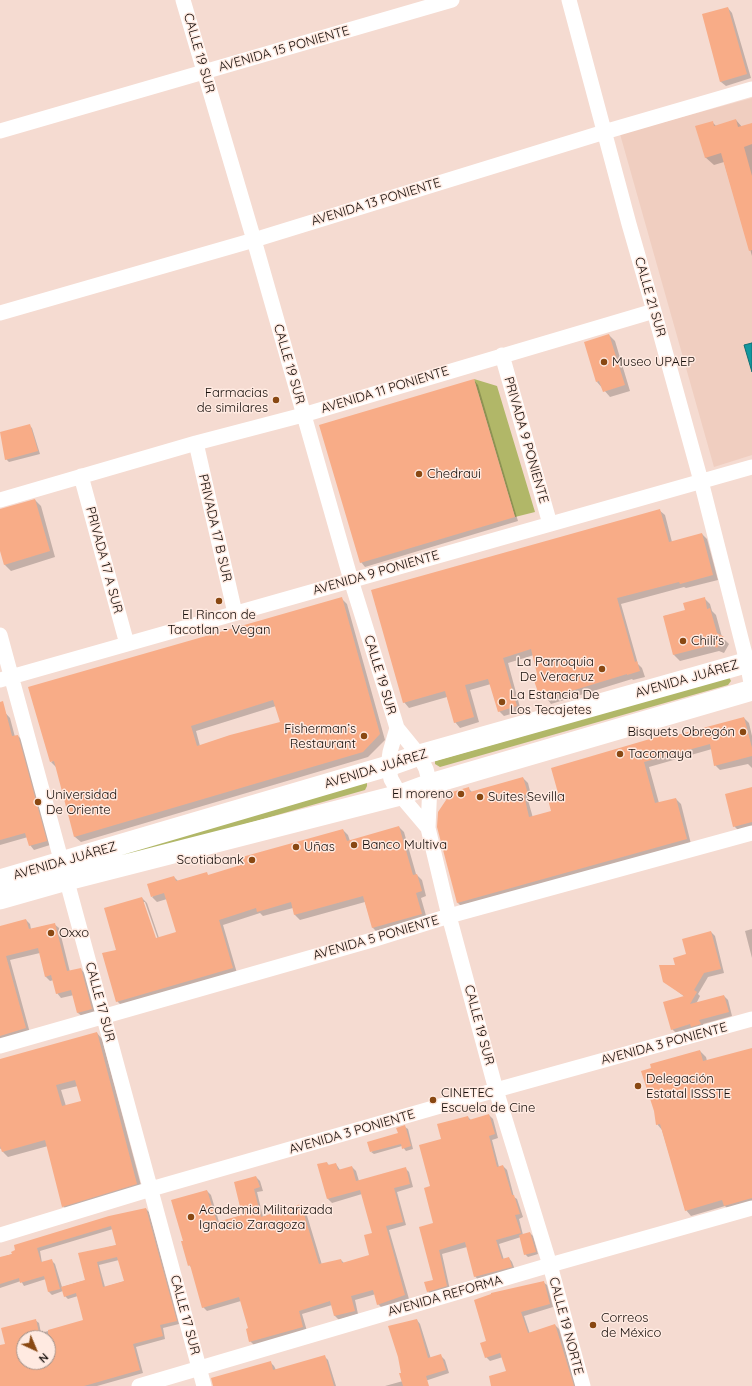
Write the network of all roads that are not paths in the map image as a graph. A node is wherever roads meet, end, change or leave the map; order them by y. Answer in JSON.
{"nodes":[{"id":1,"x":183,"y":0,"type":"edge"},
{"id":2,"x":452,"y":0,"type":"edge"},
{"id":3,"x":569,"y":0,"type":"edge"},
{"id":4,"x":204,"y":72,"type":"junction"},
{"id":5,"x":752,"y":89,"type":"edge"},
{"id":6,"x":0,"y":131,"type":"edge"},
{"id":7,"x":605,"y":132,"type":"junction"},
{"id":8,"x":254,"y":240,"type":"junction"},
{"id":9,"x":654,"y":311,"type":"junction"},
{"id":10,"x":0,"y":313,"type":"edge"},
{"id":11,"x":502,"y":355,"type":"junction"},
{"id":12,"x":303,"y":415,"type":"junction"},
{"id":13,"x":196,"y":444,"type":"junction"},
{"id":14,"x":752,"y":467,"type":"edge"},
{"id":15,"x":81,"y":476,"type":"junction"},
{"id":16,"x":700,"y":481,"type":"junction"},
{"id":17,"x":0,"y":500,"type":"edge"},
{"id":18,"x":550,"y":524,"type":"junction"},
{"id":19,"x":351,"y":580,"type":"junction"},
{"id":20,"x":234,"y":613,"type":"junction"},
{"id":21,"x":0,"y":635,"type":"edge"},
{"id":22,"x":127,"y":644,"type":"junction"},
{"id":23,"x":749,"y":661,"type":"edge"},
{"id":24,"x":6,"y":678,"type":"edge"},
{"id":25,"x":752,"y":689,"type":"edge"},
{"id":26,"x":397,"y":728,"type":"junction"},
{"id":27,"x":419,"y":755,"type":"junction"},
{"id":28,"x":388,"y":766,"type":"junction"},
{"id":29,"x":430,"y":784,"type":"junction"},
{"id":30,"x":400,"y":794,"type":"junction"},
{"id":31,"x":428,"y":828,"type":"junction"},
{"id":32,"x":752,"y":833,"type":"edge"},
{"id":33,"x":64,"y":871,"type":"junction"},
{"id":34,"x":0,"y":880,"type":"edge"},
{"id":35,"x":0,"y":899,"type":"edge"},
{"id":36,"x":449,"y":916,"type":"junction"},
{"id":37,"x":104,"y":1016,"type":"junction"},
{"id":38,"x":752,"y":1019,"type":"edge"},
{"id":39,"x":0,"y":1046,"type":"edge"},
{"id":40,"x":496,"y":1090,"type":"junction"},
{"id":41,"x":151,"y":1189,"type":"junction"},
{"id":42,"x":752,"y":1208,"type":"edge"},
{"id":43,"x":0,"y":1235,"type":"edge"},
{"id":44,"x":550,"y":1265,"type":"junction"},
{"id":45,"x":199,"y":1369,"type":"junction"},
{"id":46,"x":139,"y":1386,"type":"edge"},
{"id":47,"x":204,"y":1386,"type":"edge"},
{"id":48,"x":582,"y":1386,"type":"edge"}],
"edges":[{"from":1,"to":4,"type":"street","name":"CALLE 19 SUR"},
{"from":2,"to":4,"type":"street","name":"AVENIDA 15 PONIENTE"},
{"from":3,"to":7,"type":"street","name":"CALLE 21 SUR"},
{"from":4,"to":6,"type":"street","name":"AVENIDA 15 PONIENTE"},
{"from":4,"to":8,"type":"street","name":"CALLE 19 SUR"},
{"from":5,"to":7,"type":"street","name":"AVENIDA 13 PONIENTE"},
{"from":7,"to":8,"type":"street","name":"AVENIDA 13 PONIENTE"},
{"from":7,"to":9,"type":"street","name":"CALLE 21 SUR"},
{"from":8,"to":10,"type":"street","name":"AVENIDA 13 PONIENTE"},
{"from":8,"to":12,"type":"street","name":"CALLE 19 SUR"},
{"from":9,"to":11,"type":"street","name":"AVENIDA 11 PONIENTE"},
{"from":9,"to":16,"type":"street","name":"CALLE 21 SUR"},
{"from":11,"to":12,"type":"street","name":"AVENIDA 11 PONIENTE"},
{"from":11,"to":18,"type":"street","name":"PRIVADA 9 PONIENTE"},
{"from":12,"to":13,"type":"street","name":"AVENIDA 11 PONIENTE"},
{"from":12,"to":19,"type":"street","name":"CALLE 19 SUR"},
{"from":13,"to":15,"type":"street","name":"AVENIDA 11 PONIENTE"},
{"from":13,"to":20,"type":"street","name":"PRIVADA 17 B SUR"},
{"from":14,"to":16,"type":"street","name":"AVENIDA 9 PONIENTE"},
{"from":15,"to":17,"type":"street","name":"AVENIDA 11 PONIENTE"},
{"from":15,"to":22,"type":"street","name":"PRIVADA 17 A SUR"},
{"from":16,"to":18,"type":"street","name":"AVENIDA 9 PONIENTE"},
{"from":16,"to":23,"type":"street","name":"CALLE 21 SUR"},
{"from":18,"to":19,"type":"street","name":"AVENIDA 9 PONIENTE"},
{"from":19,"to":20,"type":"street","name":"AVENIDA 9 PONIENTE"},
{"from":19,"to":26,"type":"street","name":"CALLE 19 SUR"},
{"from":20,"to":22,"type":"street","name":"AVENIDA 9 PONIENTE"},
{"from":21,"to":24,"type":"street","name":"CALLE 17 SUR"},
{"from":22,"to":24,"type":"street","name":"AVENIDA 9 PONIENTE"},
{"from":23,"to":25,"type":"street","name":"CALLE 21 SUR"},
{"from":23,"to":27,"type":"main road","name":"AVENIDA JUÁREZ"},
{"from":24,"to":33,"type":"street","name":"CALLE 17 SUR"},
{"from":25,"to":29,"type":"main road","name":"AVENIDA JUÁREZ"},
{"from":26,"to":27,"type":"street","name":"CALLE 19 SUR"},
{"from":26,"to":28,"type":"street","name":"CALLE 19 SUR"},
{"from":27,"to":28,"type":"main road","name":"AVENIDA JUÁREZ"},
{"from":27,"to":29,"type":"street","name":"CALLE 19 SUR"},
{"from":28,"to":30,"type":"street","name":"CALLE 19 SUR"},
{"from":28,"to":33,"type":"main road","name":"AVENIDA JUÁREZ"},
{"from":29,"to":30,"type":"main road","name":"AVENIDA JUÁREZ"},
{"from":29,"to":31,"type":"street","name":"CALLE 19 SUR"},
{"from":30,"to":31,"type":"street","name":"CALLE 19 SUR"},
{"from":30,"to":33,"type":"main road","name":"AVENIDA JUÁREZ"},
{"from":31,"to":36,"type":"street","name":"CALLE 19 SUR"},
{"from":32,"to":36,"type":"street","name":"AVENIDA 5 PONIENTE"},
{"from":33,"to":34,"type":"main road","name":"AVENIDA JUÁREZ"},
{"from":33,"to":35,"type":"main road","name":"AVENIDA JUÁREZ"},
{"from":33,"to":37,"type":"street","name":"CALLE 17 SUR"},
{"from":36,"to":37,"type":"street","name":"AVENIDA 5 PONIENTE"},
{"from":36,"to":40,"type":"street","name":"CALLE 19 SUR"},
{"from":37,"to":39,"type":"street","name":"AVENIDA 5 PONIENTE"},
{"from":37,"to":41,"type":"street","name":"CALLE 17 SUR"},
{"from":38,"to":40,"type":"street","name":"AVENIDA 3 PONIENTE"},
{"from":40,"to":41,"type":"street","name":"AVENIDA 3 PONIENTE"},
{"from":40,"to":44,"type":"street","name":"CALLE 19 SUR"},
{"from":41,"to":43,"type":"street","name":"AVENIDA 3 PONIENTE"},
{"from":41,"to":45,"type":"street","name":"CALLE 17 SUR"},
{"from":42,"to":44,"type":"street","name":"AVENIDA REFORMA"},
{"from":44,"to":45,"type":"street","name":"AVENIDA REFORMA"},
{"from":44,"to":48,"type":"street","name":"CALLE 19 NORTE"},
{"from":45,"to":46,"type":"street","name":"AVENIDA REFORMA"},
{"from":45,"to":47,"type":"street","name":"CALLE 17 SUR"}]}
